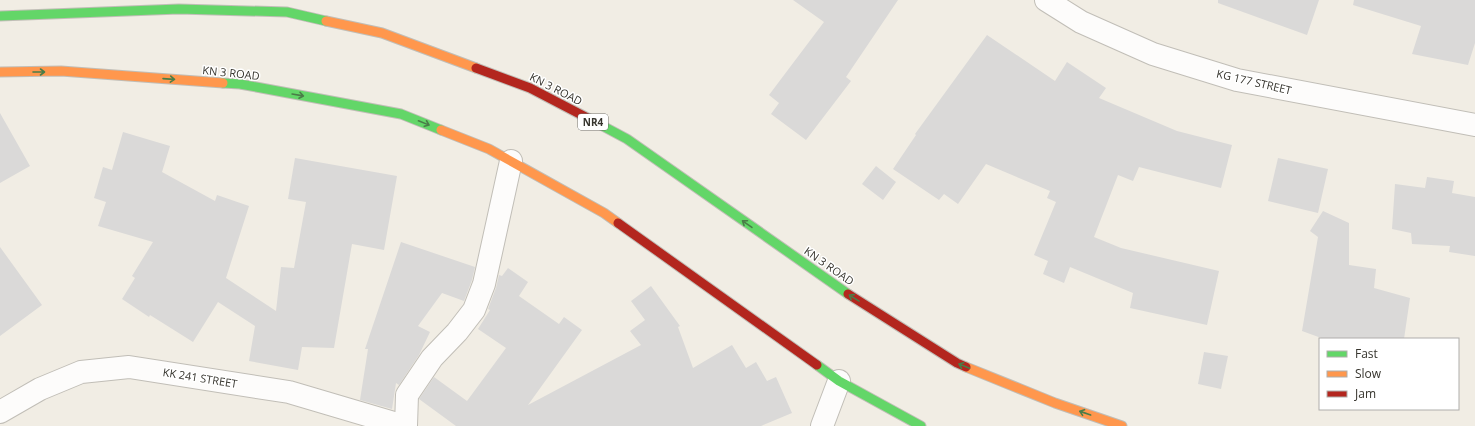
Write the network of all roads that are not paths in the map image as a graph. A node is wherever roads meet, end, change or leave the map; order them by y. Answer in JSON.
{"nodes":[{"id":1,"x":1046,"y":0,"type":"edge"},
{"id":2,"x":0,"y":16,"type":"edge"},
{"id":3,"x":0,"y":72,"type":"edge"},
{"id":4,"x":1475,"y":125,"type":"edge"},
{"id":5,"x":511,"y":161,"type":"junction"},
{"id":6,"x":839,"y":381,"type":"junction"},
{"id":7,"x":0,"y":412,"type":"edge"},
{"id":8,"x":405,"y":426,"type":"edge"},
{"id":9,"x":822,"y":426,"type":"edge"},
{"id":10,"x":921,"y":426,"type":"edge"},
{"id":11,"x":1122,"y":426,"type":"edge"}],
"edges":[{"from":1,"to":4,"type":"street","name":"KG 177 STREET"},
{"from":11,"to":2,"type":"highway","name":"KN 3 ROAD","number":"NR4","one_way":true},
{"from":3,"to":5,"type":"highway","name":"KN 3 ROAD","one_way":true},
{"from":5,"to":6,"type":"highway","name":"KN 3 ROAD"},
{"from":5,"to":8,"type":"street"},
{"from":6,"to":9,"type":"street"},
{"from":6,"to":10,"type":"highway","name":"KN 3 ROAD"},
{"from":7,"to":8,"type":"street","name":"KK 241 STREET"}]}
